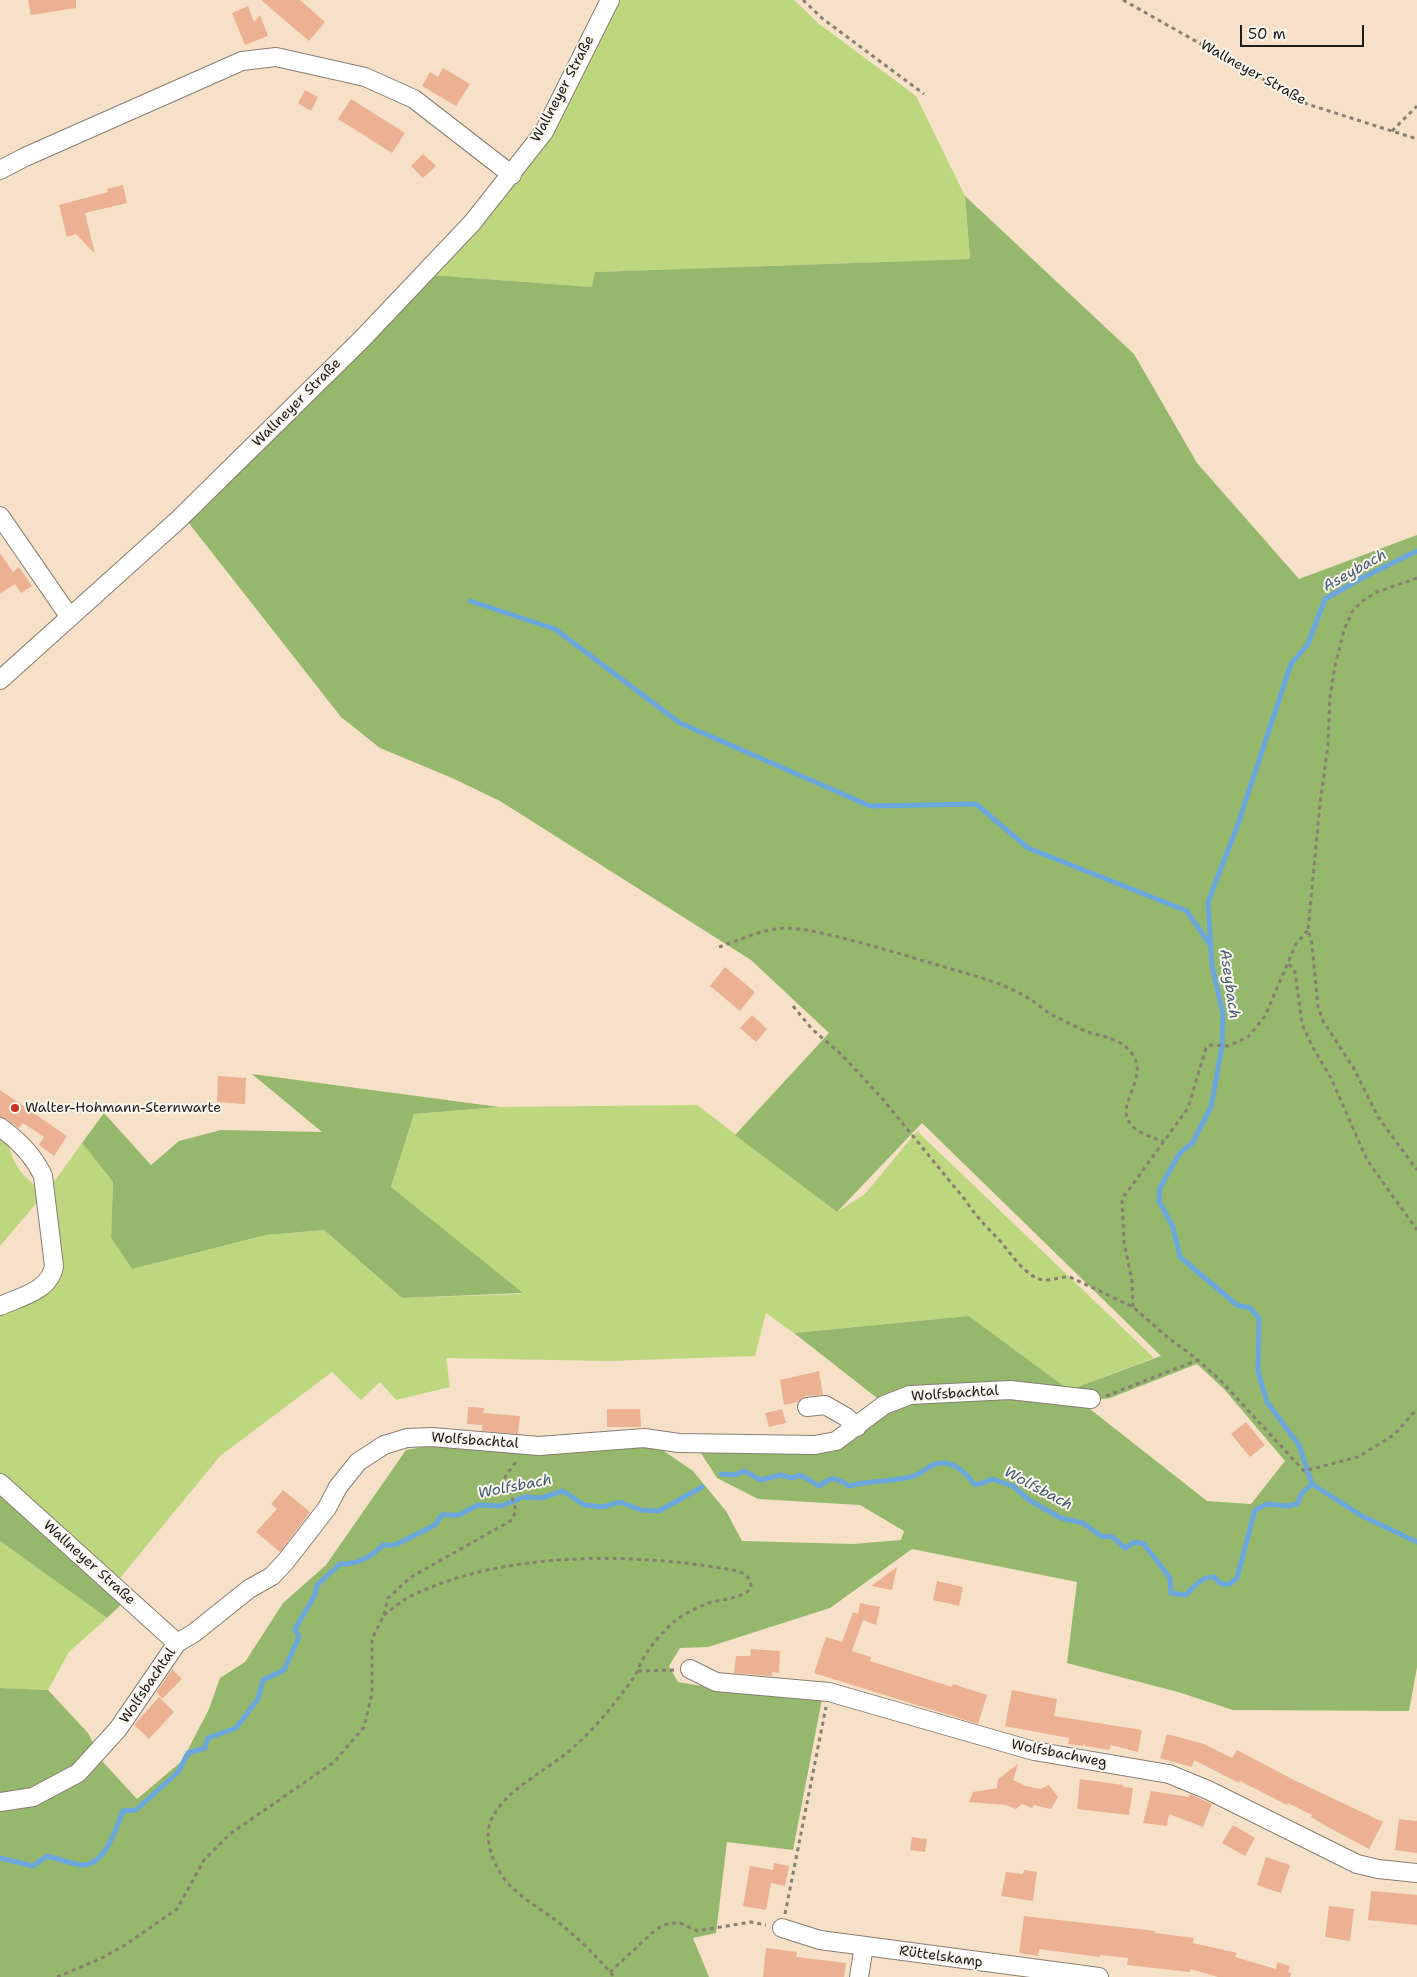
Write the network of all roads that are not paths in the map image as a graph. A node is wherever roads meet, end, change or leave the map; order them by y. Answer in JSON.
{"nodes":[{"id":1,"x":610,"y":0,"type":"edge"},
{"id":2,"x":2,"y":167,"type":"edge"},
{"id":3,"x":512,"y":176,"type":"junction"},
{"id":4,"x":0,"y":516,"type":"edge"},
{"id":5,"x":70,"y":616,"type":"junction"},
{"id":6,"x":0,"y":680,"type":"edge"},
{"id":7,"x":0,"y":1127,"type":"edge"},
{"id":8,"x":0,"y":1306,"type":"edge"},
{"id":9,"x":1091,"y":1399,"type":"road end"},
{"id":10,"x":807,"y":1407,"type":"dead end"},
{"id":11,"x":857,"y":1427,"type":"junction"},
{"id":12,"x":0,"y":1483,"type":"edge"},
{"id":13,"x":177,"y":1642,"type":"junction"},
{"id":14,"x":690,"y":1669,"type":"road end"},
{"id":15,"x":0,"y":1802,"type":"edge"},
{"id":16,"x":1417,"y":1873,"type":"edge"},
{"id":17,"x":782,"y":1928,"type":"road end"},
{"id":18,"x":864,"y":1946,"type":"junction"},
{"id":19,"x":1017,"y":1972,"type":"edge"},
{"id":20,"x":859,"y":1977,"type":"edge"},
{"id":21,"x":1100,"y":1977,"type":"edge"}],
"edges":[{"from":1,"to":3,"type":"street","name":"Wallneyer Straße"},
{"from":2,"to":3,"type":"street"},
{"from":3,"to":5,"type":"street","name":"Wallneyer Straße"},
{"from":4,"to":5,"type":"street"},
{"from":5,"to":6,"type":"street","name":"Wallneyer Straße"},
{"from":7,"to":8,"type":"street"},
{"from":9,"to":11,"type":"street","name":"Wolfsbachtal"},
{"from":10,"to":11,"type":"street"},
{"from":11,"to":13,"type":"street","name":"Wolfsbachtal"},
{"from":12,"to":13,"type":"street","name":"Wallneyer Straße"},
{"from":13,"to":15,"type":"street","name":"Wolfsbachtal"},
{"from":14,"to":16,"type":"street","name":"Wolfsbachweg"},
{"from":17,"to":18,"type":"street","name":"Rüttelskamp"},
{"from":18,"to":19,"type":"street","name":"Rüttelskamp"},
{"from":18,"to":20,"type":"street"},
{"from":19,"to":21,"type":"street","name":"Rüttelskamp"}]}
